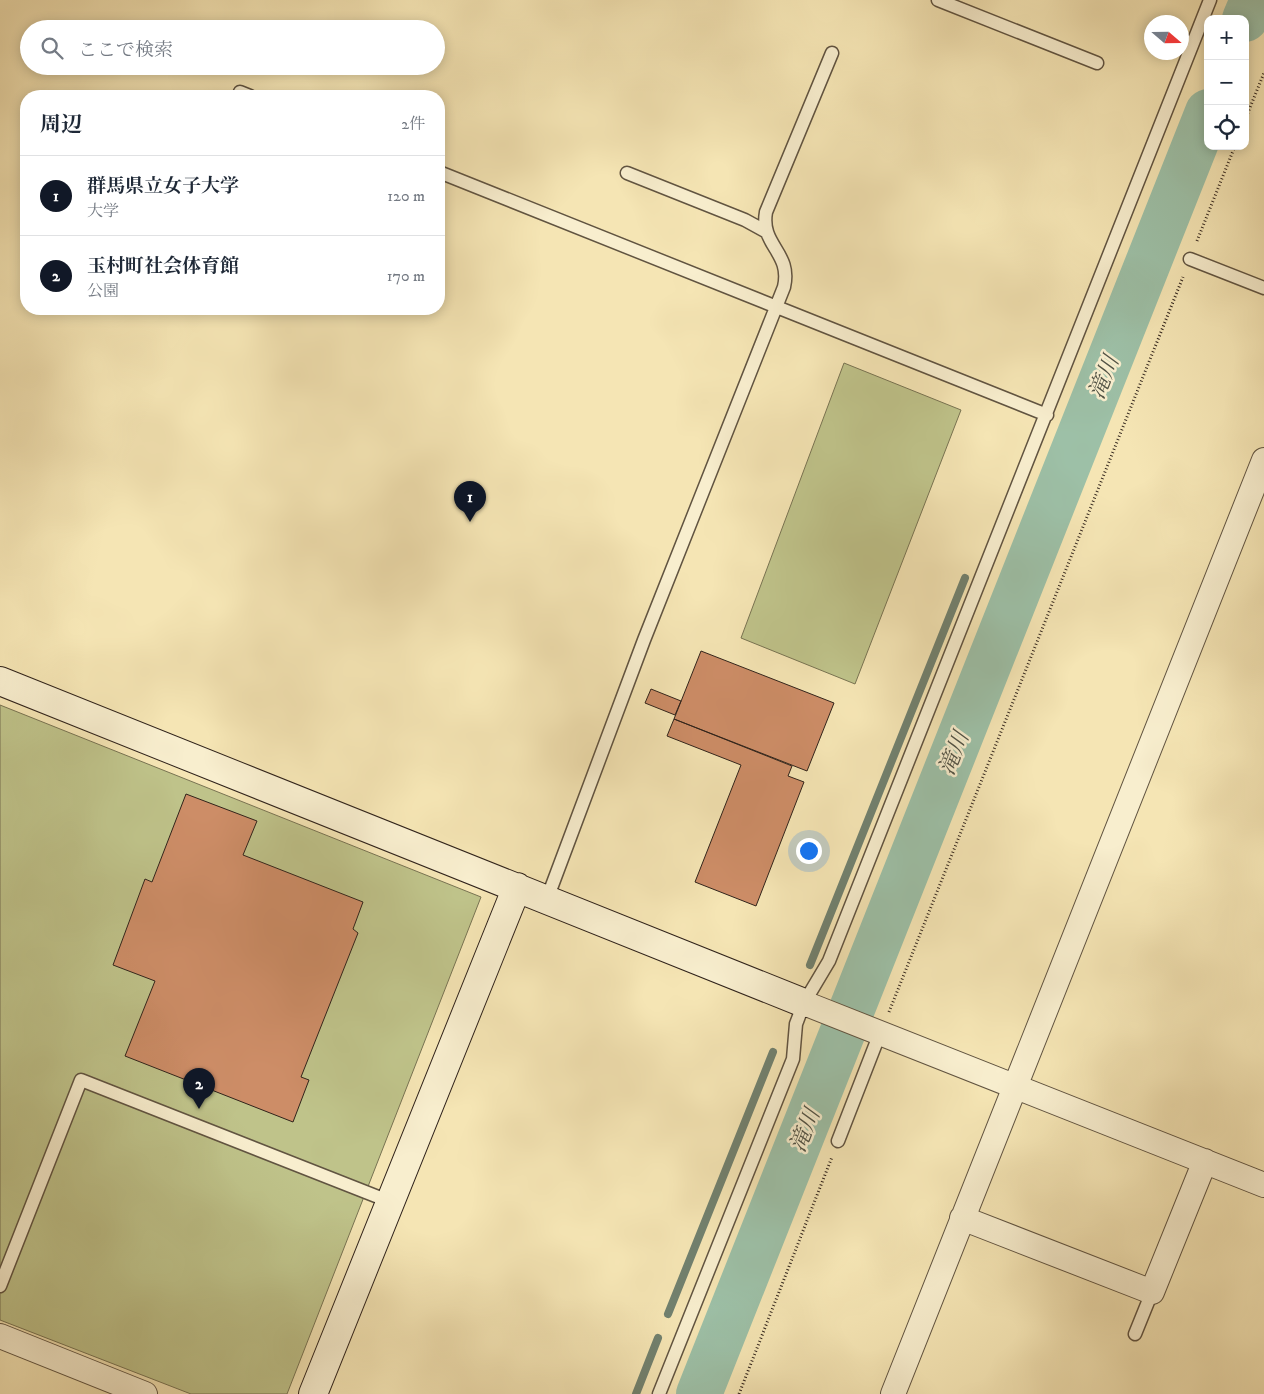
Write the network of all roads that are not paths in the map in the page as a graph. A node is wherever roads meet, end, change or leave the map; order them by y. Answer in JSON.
{"nodes":[{"id":1,"x":938,"y":0,"type":"edge"},
{"id":2,"x":1210,"y":0,"type":"edge"},
{"id":3,"x":832,"y":53,"type":"dead end"},
{"id":4,"x":1097,"y":63,"type":"dead end"},
{"id":5,"x":445,"y":174,"type":"edge"},
{"id":6,"x":627,"y":174,"type":"dead end"},
{"id":7,"x":765,"y":232,"type":"junction"},
{"id":8,"x":1190,"y":259,"type":"road end"},
{"id":9,"x":1264,"y":288,"type":"edge"},
{"id":10,"x":776,"y":306,"type":"junction"},
{"id":11,"x":1047,"y":414,"type":"junction"},
{"id":12,"x":1264,"y":460,"type":"edge"},
{"id":13,"x":0,"y":681,"type":"edge"},
{"id":14,"x":517,"y":887,"type":"junction"},
{"id":15,"x":547,"y":899,"type":"junction"},
{"id":16,"x":811,"y":1006,"type":"junction"},
{"id":17,"x":878,"y":1032,"type":"junction"},
{"id":18,"x":1014,"y":1086,"type":"junction"},
{"id":19,"x":838,"y":1141,"type":"road end"},
{"id":20,"x":1205,"y":1161,"type":"junction"},
{"id":21,"x":1264,"y":1185,"type":"edge"},
{"id":22,"x":391,"y":1202,"type":"junction"},
{"id":23,"x":962,"y":1218,"type":"junction"},
{"id":24,"x":0,"y":1286,"type":"edge"},
{"id":25,"x":1152,"y":1292,"type":"junction"},
{"id":26,"x":1135,"y":1334,"type":"dead end"},
{"id":27,"x":0,"y":1336,"type":"edge"},
{"id":28,"x":145,"y":1394,"type":"edge"},
{"id":29,"x":313,"y":1394,"type":"edge"},
{"id":30,"x":660,"y":1394,"type":"edge"},
{"id":31,"x":893,"y":1394,"type":"edge"}],
"edges":[{"from":1,"to":4,"type":"lane"},
{"from":2,"to":11,"type":"lane"},
{"from":3,"to":7,"type":"lane"},
{"from":5,"to":10,"type":"lane"},
{"from":6,"to":7,"type":"lane"},
{"from":7,"to":10,"type":"lane"},
{"from":8,"to":9,"type":"lane"},
{"from":10,"to":11,"type":"lane"},
{"from":10,"to":15,"type":"lane"},
{"from":11,"to":16,"type":"lane"},
{"from":12,"to":18,"type":"street"},
{"from":13,"to":14,"type":"street"},
{"from":14,"to":15,"type":"street"},
{"from":14,"to":22,"type":"street"},
{"from":15,"to":16,"type":"street"},
{"from":16,"to":17,"type":"street"},
{"from":16,"to":30,"type":"lane"},
{"from":17,"to":18,"type":"street"},
{"from":17,"to":19,"type":"lane"},
{"from":18,"to":20,"type":"street"},
{"from":18,"to":23,"type":"street"},
{"from":20,"to":21,"type":"street"},
{"from":20,"to":25,"type":"street"},
{"from":22,"to":24,"type":"lane"},
{"from":22,"to":29,"type":"street"},
{"from":23,"to":25,"type":"street"},
{"from":23,"to":31,"type":"street"},
{"from":25,"to":26,"type":"lane"},
{"from":27,"to":28,"type":"street"}]}
